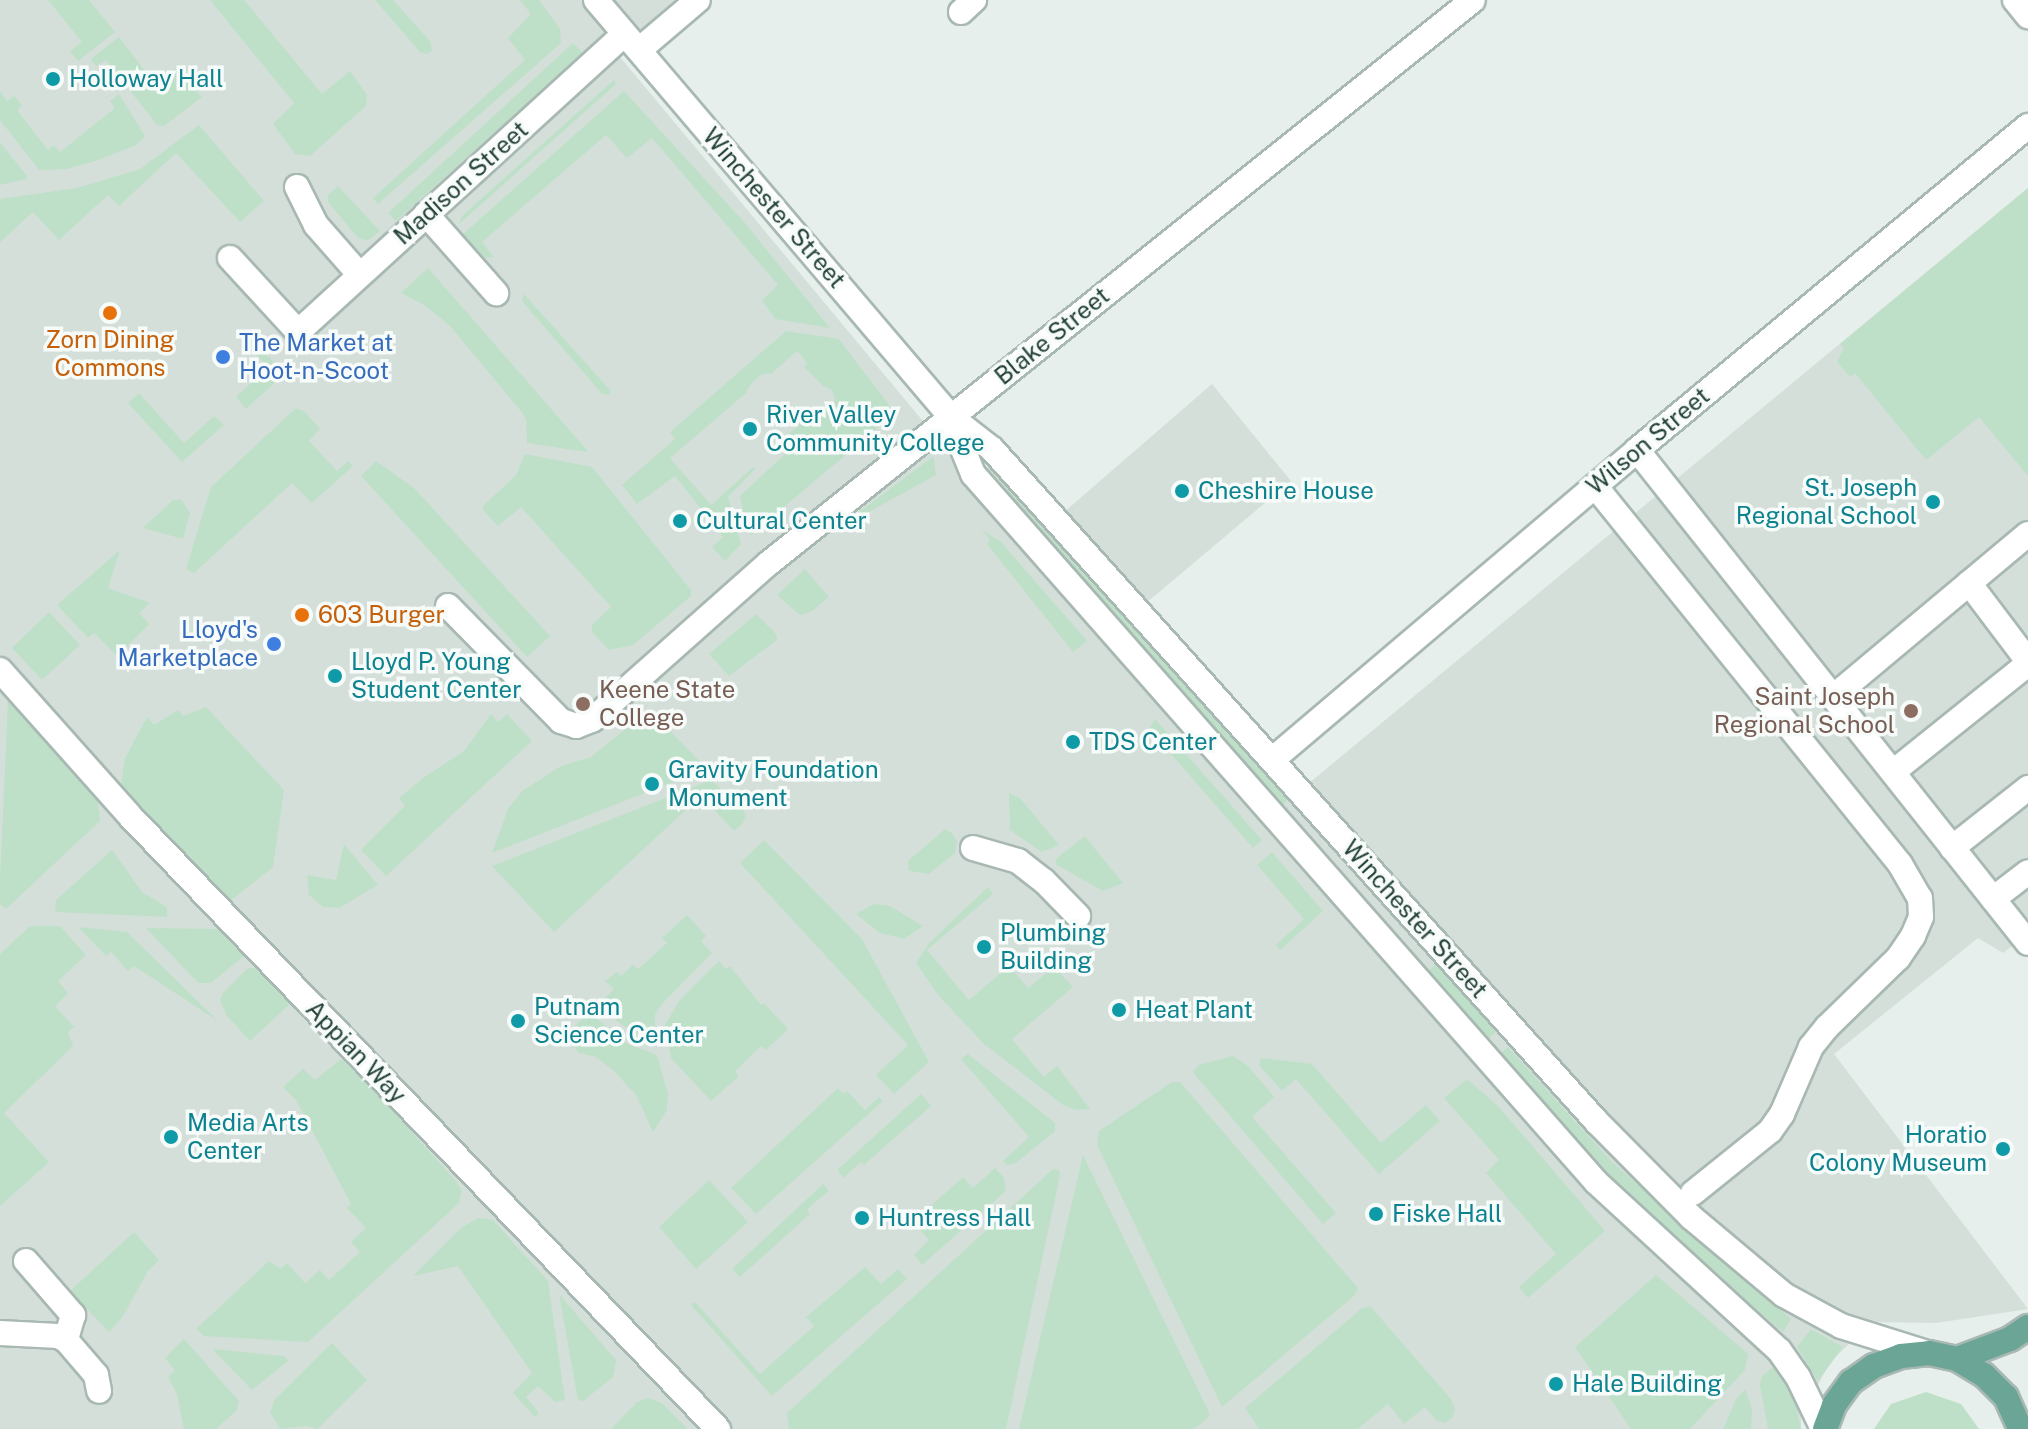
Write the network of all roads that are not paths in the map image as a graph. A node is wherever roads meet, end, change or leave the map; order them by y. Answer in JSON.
{"nodes":[{"id":1,"x":596,"y":0,"type":"edge"},
{"id":2,"x":698,"y":0,"type":"edge"},
{"id":3,"x":1473,"y":0,"type":"edge"},
{"id":4,"x":2015,"y":0,"type":"edge"},
{"id":5,"x":2028,"y":16,"type":"edge"},
{"id":6,"x":631,"y":42,"type":"junction"},
{"id":7,"x":2028,"y":126,"type":"edge"},
{"id":8,"x":297,"y":187,"type":"dead end"},
{"id":9,"x":426,"y":214,"type":"junction"},
{"id":10,"x":230,"y":258,"type":"dead end"},
{"id":11,"x":359,"y":274,"type":"junction"},
{"id":12,"x":496,"y":293,"type":"dead end"},
{"id":13,"x":951,"y":417,"type":"junction"},
{"id":14,"x":1637,"y":450,"type":"junction"},
{"id":15,"x":1595,"y":486,"type":"junction"},
{"id":16,"x":2028,"y":534,"type":"edge"},
{"id":17,"x":1969,"y":583,"type":"junction"},
{"id":18,"x":448,"y":606,"type":"dead end"},
{"id":19,"x":2028,"y":662,"type":"edge"},
{"id":20,"x":0,"y":670,"type":"edge"},
{"id":21,"x":1833,"y":697,"type":"junction"},
{"id":22,"x":1272,"y":760,"type":"junction"},
{"id":23,"x":1893,"y":772,"type":"junction"},
{"id":24,"x":2028,"y":788,"type":"edge"},
{"id":25,"x":973,"y":848,"type":"dead end"},
{"id":26,"x":1952,"y":848,"type":"junction"},
{"id":27,"x":2028,"y":872,"type":"edge"},
{"id":28,"x":1993,"y":899,"type":"junction"},
{"id":29,"x":1078,"y":916,"type":"dead end"},
{"id":30,"x":2028,"y":943,"type":"edge"},
{"id":31,"x":1693,"y":1193,"type":"dead end"},
{"id":32,"x":26,"y":1261,"type":"dead end"},
{"id":33,"x":2028,"y":1327,"type":"edge"},
{"id":34,"x":0,"y":1333,"type":"edge"},
{"id":35,"x":66,"y":1340,"type":"junction"},
{"id":36,"x":1929,"y":1353,"type":"junction"},
{"id":37,"x":1957,"y":1359,"type":"junction"},
{"id":38,"x":99,"y":1391,"type":"dead end"},
{"id":39,"x":718,"y":1429,"type":"edge"},
{"id":40,"x":1824,"y":1429,"type":"edge"},
{"id":41,"x":2020,"y":1429,"type":"edge"}],
"edges":[{"from":1,"to":6,"type":"street","name":"Winchester Street"},
{"from":2,"to":6,"type":"street","name":"Madison Street"},
{"from":3,"to":13,"type":"street","name":"Blake Street"},
{"from":4,"to":5,"type":"street"},
{"from":6,"to":9,"type":"street","name":"Madison Street"},
{"from":6,"to":13,"type":"street","name":"Winchester Street"},
{"from":7,"to":14,"type":"street","name":"Wilson Street"},
{"from":8,"to":11,"type":"street"},
{"from":9,"to":11,"type":"street","name":"Madison Street"},
{"from":9,"to":12,"type":"street"},
{"from":10,"to":11,"type":"street","name":"Madison Street"},
{"from":13,"to":18,"type":"street","name":"Blake Street"},
{"from":13,"to":22,"type":"street","name":"Winchester Street"},
{"from":13,"to":40,"type":"street","name":"Winchester Street"},
{"from":14,"to":15,"type":"street","name":"Wilson Street"},
{"from":14,"to":21,"type":"street"},
{"from":15,"to":22,"type":"street","name":"Wilson Street"},
{"from":15,"to":31,"type":"street"},
{"from":16,"to":17,"type":"street"},
{"from":17,"to":19,"type":"street"},
{"from":17,"to":21,"type":"street"},
{"from":19,"to":23,"type":"street"},
{"from":20,"to":39,"type":"street","name":"Appian Way"},
{"from":21,"to":23,"type":"street"},
{"from":22,"to":36,"type":"street","name":"Winchester Street"},
{"from":23,"to":26,"type":"street"},
{"from":24,"to":26,"type":"street"},
{"from":25,"to":29,"type":"street"},
{"from":26,"to":28,"type":"street"},
{"from":27,"to":28,"type":"street"},
{"from":28,"to":30,"type":"street"},
{"from":32,"to":35,"type":"street"},
{"from":33,"to":37,"type":"main road"},
{"from":34,"to":35,"type":"street"},
{"from":35,"to":38,"type":"street"},
{"from":36,"to":37,"type":"main road"},
{"from":36,"to":40,"type":"main road"},
{"from":37,"to":41,"type":"main road"}]}
